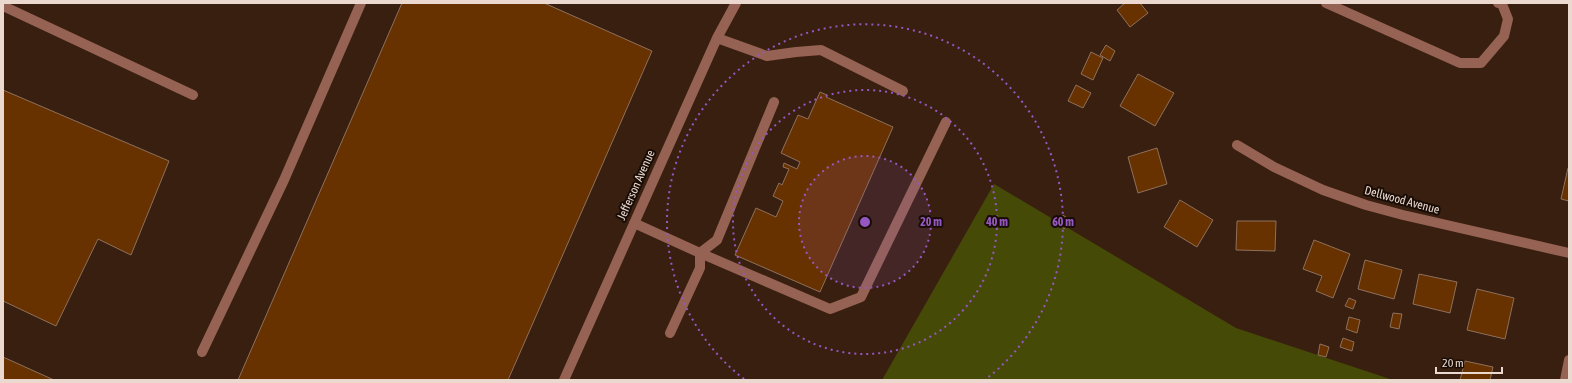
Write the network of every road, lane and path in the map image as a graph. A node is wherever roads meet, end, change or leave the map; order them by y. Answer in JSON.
{"nodes":[{"id":1,"x":361,"y":3,"type":"edge"},
{"id":2,"x":736,"y":3,"type":"edge"},
{"id":3,"x":1326,"y":3,"type":"edge"},
{"id":4,"x":1498,"y":3,"type":"edge"},
{"id":5,"x":3,"y":6,"type":"edge"},
{"id":6,"x":717,"y":38,"type":"junction"},
{"id":7,"x":903,"y":91,"type":"dead end"},
{"id":8,"x":193,"y":95,"type":"dead end"},
{"id":9,"x":774,"y":102,"type":"dead end"},
{"id":10,"x":946,"y":122,"type":"dead end"},
{"id":11,"x":1237,"y":145,"type":"dead end"},
{"id":12,"x":634,"y":223,"type":"junction"},
{"id":13,"x":700,"y":253,"type":"junction"},
{"id":14,"x":1569,"y":253,"type":"edge"},
{"id":15,"x":670,"y":334,"type":"dead end"},
{"id":16,"x":202,"y":352,"type":"dead end"},
{"id":17,"x":1569,"y":360,"type":"edge"},
{"id":18,"x":564,"y":380,"type":"edge"},
{"id":19,"x":1565,"y":380,"type":"edge"}],
"edges":[{"from":1,"to":16,"type":"street"},
{"from":2,"to":6,"type":"street","name":"Jefferson Avenue"},
{"from":3,"to":4,"type":"street"},
{"from":5,"to":8,"type":"street"},
{"from":6,"to":7,"type":"street"},
{"from":6,"to":12,"type":"street","name":"Jefferson Avenue"},
{"from":9,"to":13,"type":"street"},
{"from":10,"to":13,"type":"street"},
{"from":11,"to":14,"type":"street","name":"Dellwood Avenue"},
{"from":12,"to":13,"type":"street"},
{"from":12,"to":18,"type":"street","name":"Jefferson Avenue"},
{"from":13,"to":15,"type":"street"},
{"from":17,"to":19,"type":"street"}]}
